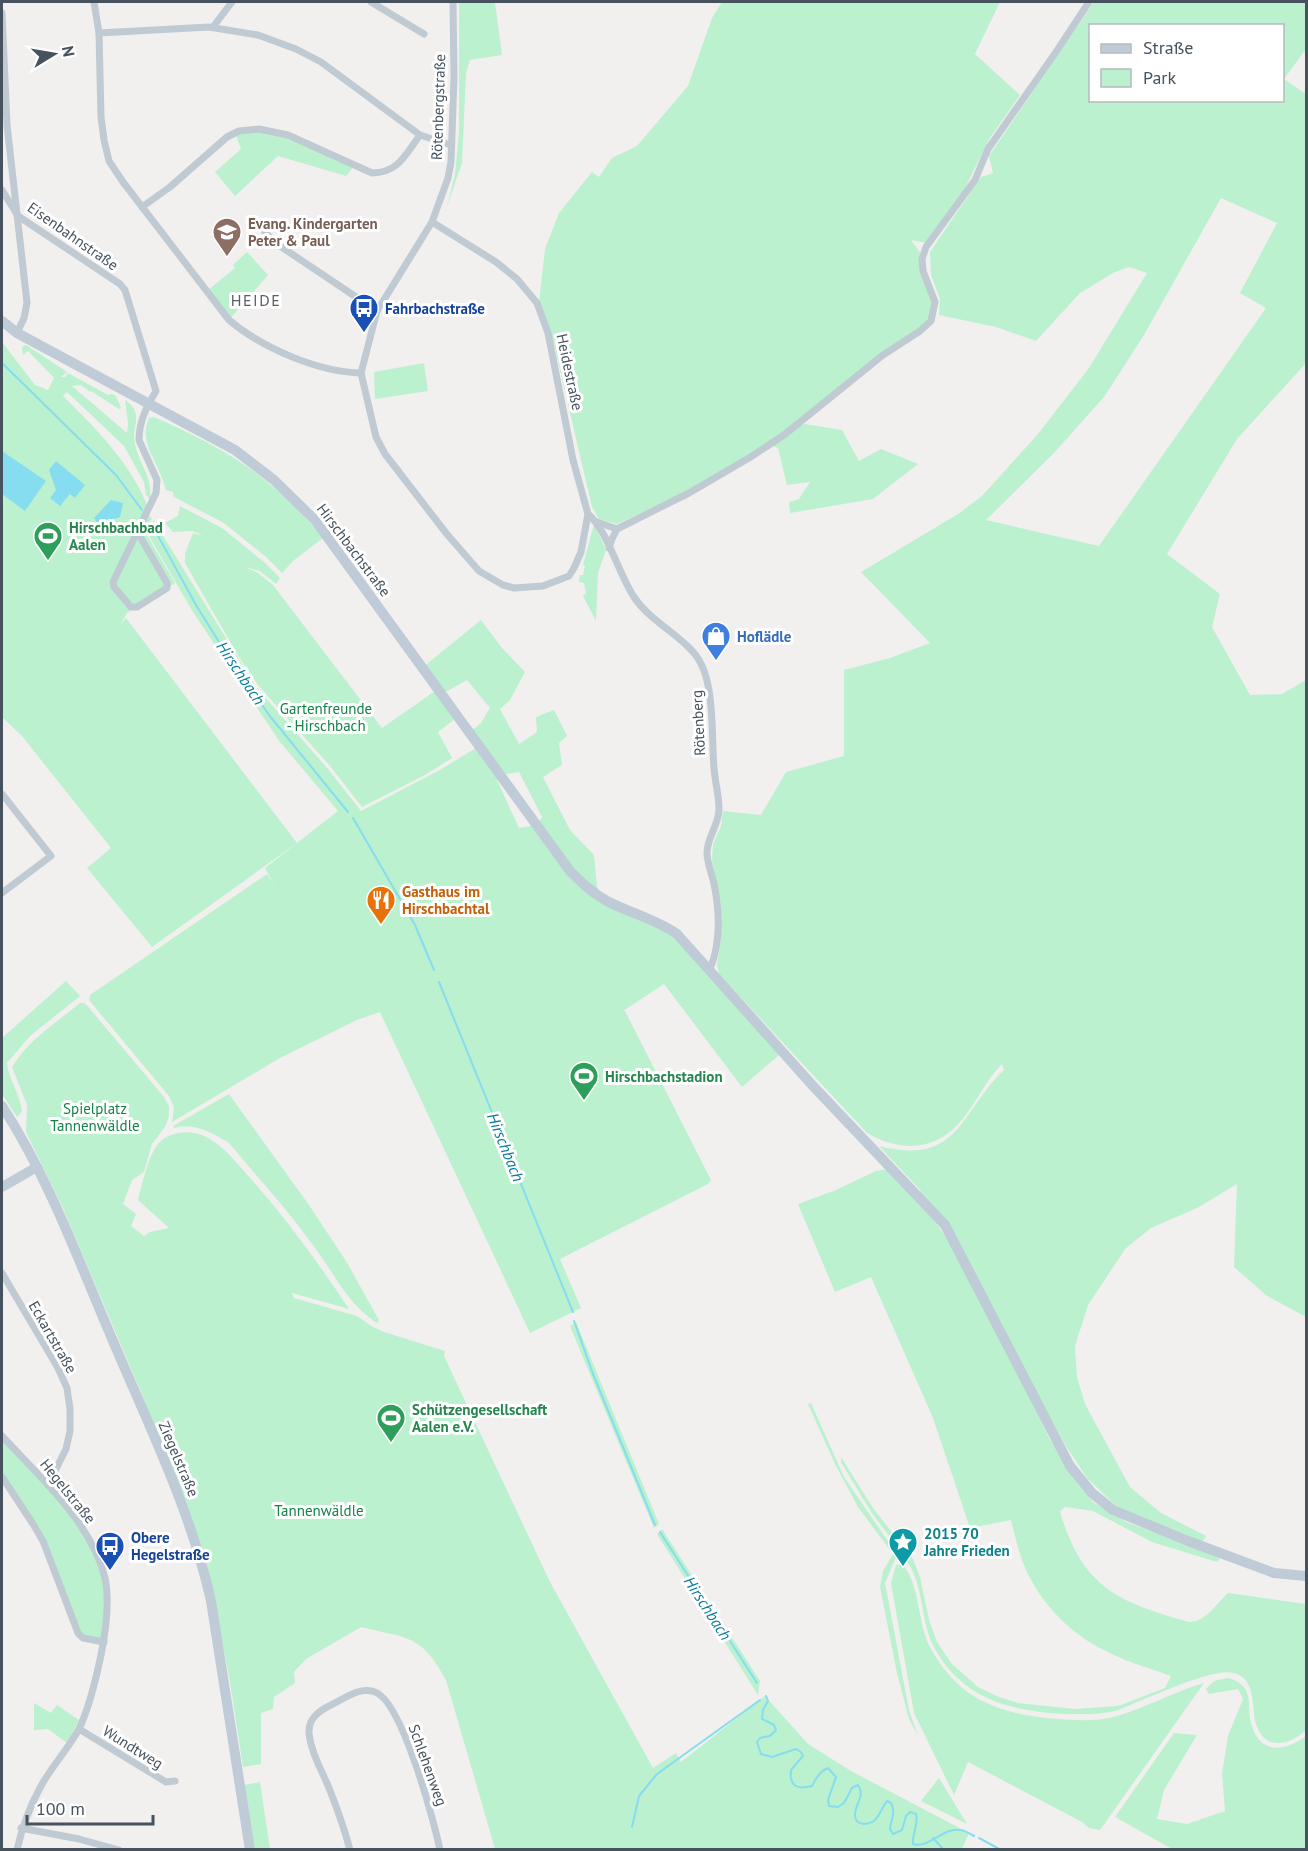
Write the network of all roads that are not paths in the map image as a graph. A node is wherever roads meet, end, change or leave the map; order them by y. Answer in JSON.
{"nodes":[{"id":1,"x":94,"y":2,"type":"edge"},
{"id":2,"x":232,"y":2,"type":"edge"},
{"id":3,"x":371,"y":2,"type":"edge"},
{"id":4,"x":453,"y":2,"type":"edge"},
{"id":5,"x":1089,"y":2,"type":"edge"},
{"id":6,"x":2,"y":13,"type":"edge"},
{"id":7,"x":213,"y":27,"type":"junction"},
{"id":8,"x":99,"y":33,"type":"junction"},
{"id":9,"x":424,"y":33,"type":"dead end"},
{"id":10,"x":420,"y":135,"type":"junction"},
{"id":11,"x":452,"y":145,"type":"junction"},
{"id":12,"x":2,"y":190,"type":"edge"},
{"id":13,"x":142,"y":207,"type":"junction"},
{"id":14,"x":18,"y":216,"type":"junction"},
{"id":15,"x":432,"y":222,"type":"junction"},
{"id":16,"x":260,"y":226,"type":"dead end"},
{"id":17,"x":377,"y":311,"type":"junction"},
{"id":18,"x":2,"y":321,"type":"edge"},
{"id":19,"x":17,"y":333,"type":"junction"},
{"id":20,"x":361,"y":373,"type":"junction"},
{"id":21,"x":149,"y":404,"type":"junction"},
{"id":22,"x":588,"y":514,"type":"junction"},
{"id":23,"x":597,"y":522,"type":"junction"},
{"id":24,"x":617,"y":529,"type":"junction"},
{"id":25,"x":138,"y":533,"type":"junction"},
{"id":26,"x":609,"y":548,"type":"junction"},
{"id":27,"x":2,"y":794,"type":"edge"},
{"id":28,"x":2,"y":892,"type":"edge"},
{"id":29,"x":710,"y":969,"type":"junction"},
{"id":30,"x":2,"y":1106,"type":"edge"},
{"id":31,"x":37,"y":1167,"type":"junction"},
{"id":32,"x":2,"y":1187,"type":"edge"},
{"id":33,"x":2,"y":1273,"type":"edge"},
{"id":34,"x":2,"y":1436,"type":"edge"},
{"id":35,"x":2,"y":1477,"type":"edge"},
{"id":36,"x":48,"y":1485,"type":"junction"},
{"id":37,"x":1306,"y":1576,"type":"edge"},
{"id":38,"x":104,"y":1642,"type":"junction"},
{"id":39,"x":79,"y":1729,"type":"junction"},
{"id":40,"x":175,"y":1781,"type":"dead end"},
{"id":41,"x":21,"y":1828,"type":"junction"},
{"id":42,"x":17,"y":1850,"type":"edge"},
{"id":43,"x":119,"y":1850,"type":"edge"},
{"id":44,"x":250,"y":1850,"type":"edge"},
{"id":45,"x":350,"y":1850,"type":"edge"},
{"id":46,"x":440,"y":1850,"type":"edge"}],
"edges":[{"from":1,"to":8,"type":"street"},
{"from":2,"to":7,"type":"street"},
{"from":3,"to":9,"type":"street"},
{"from":4,"to":11,"type":"street","name":"Rötenbergstraße"},
{"from":5,"to":24,"type":"street"},
{"from":6,"to":14,"type":"street"},
{"from":7,"to":8,"type":"street"},
{"from":7,"to":10,"type":"street"},
{"from":8,"to":13,"type":"street"},
{"from":10,"to":11,"type":"street"},
{"from":10,"to":13,"type":"street"},
{"from":11,"to":15,"type":"street","name":"Rötenbergstraße"},
{"from":12,"to":14,"type":"street","name":"Eisenbahnstraße"},
{"from":13,"to":20,"type":"street"},
{"from":14,"to":19,"type":"street"},
{"from":14,"to":21,"type":"street","name":"Eisenbahnstraße"},
{"from":15,"to":17,"type":"street","name":"Rötenbergstraße"},
{"from":15,"to":22,"type":"street","name":"Heidestraße"},
{"from":16,"to":17,"type":"street"},
{"from":17,"to":20,"type":"street","name":"Rötenbergstraße"},
{"from":18,"to":19,"type":"street","name":"Hirschbachstraße"},
{"from":19,"to":21,"type":"street","name":"Hirschbachstraße"},
{"from":20,"to":22,"type":"street","name":"Heidestraße"},
{"from":21,"to":25,"type":"street","name":"Eisenbahnstraße"},
{"from":21,"to":29,"type":"street","name":"Hirschbachstraße"},
{"from":22,"to":23,"type":"street","name":"Rötenberg"},
{"from":23,"to":24,"type":"street"},
{"from":23,"to":26,"type":"street","name":"Rötenberg"},
{"from":24,"to":26,"type":"street"},
{"from":25,"to":25,"type":"street","name":"Eisenbahnstraße"},
{"from":26,"to":29,"type":"street","name":"Rötenberg"},
{"from":27,"to":28,"type":"street"},
{"from":29,"to":37,"type":"street","name":"Hirschbachstraße"},
{"from":30,"to":31,"type":"street","name":"Ziegelstraße"},
{"from":31,"to":32,"type":"street"},
{"from":31,"to":44,"type":"street","name":"Ziegelstraße"},
{"from":33,"to":36,"type":"street","name":"Eckartstraße"},
{"from":34,"to":36,"type":"street","name":"Hegelstraße"},
{"from":35,"to":38,"type":"street"},
{"from":36,"to":38,"type":"street","name":"Hegelstraße"},
{"from":38,"to":39,"type":"street","name":"Hegelstraße"},
{"from":39,"to":40,"type":"street","name":"Wundtweg"},
{"from":39,"to":41,"type":"street","name":"Hegelstraße"},
{"from":41,"to":42,"type":"street","name":"Hegelstraße"},
{"from":41,"to":43,"type":"street"},
{"from":45,"to":46,"type":"street","name":"Schlehenweg"}]}
